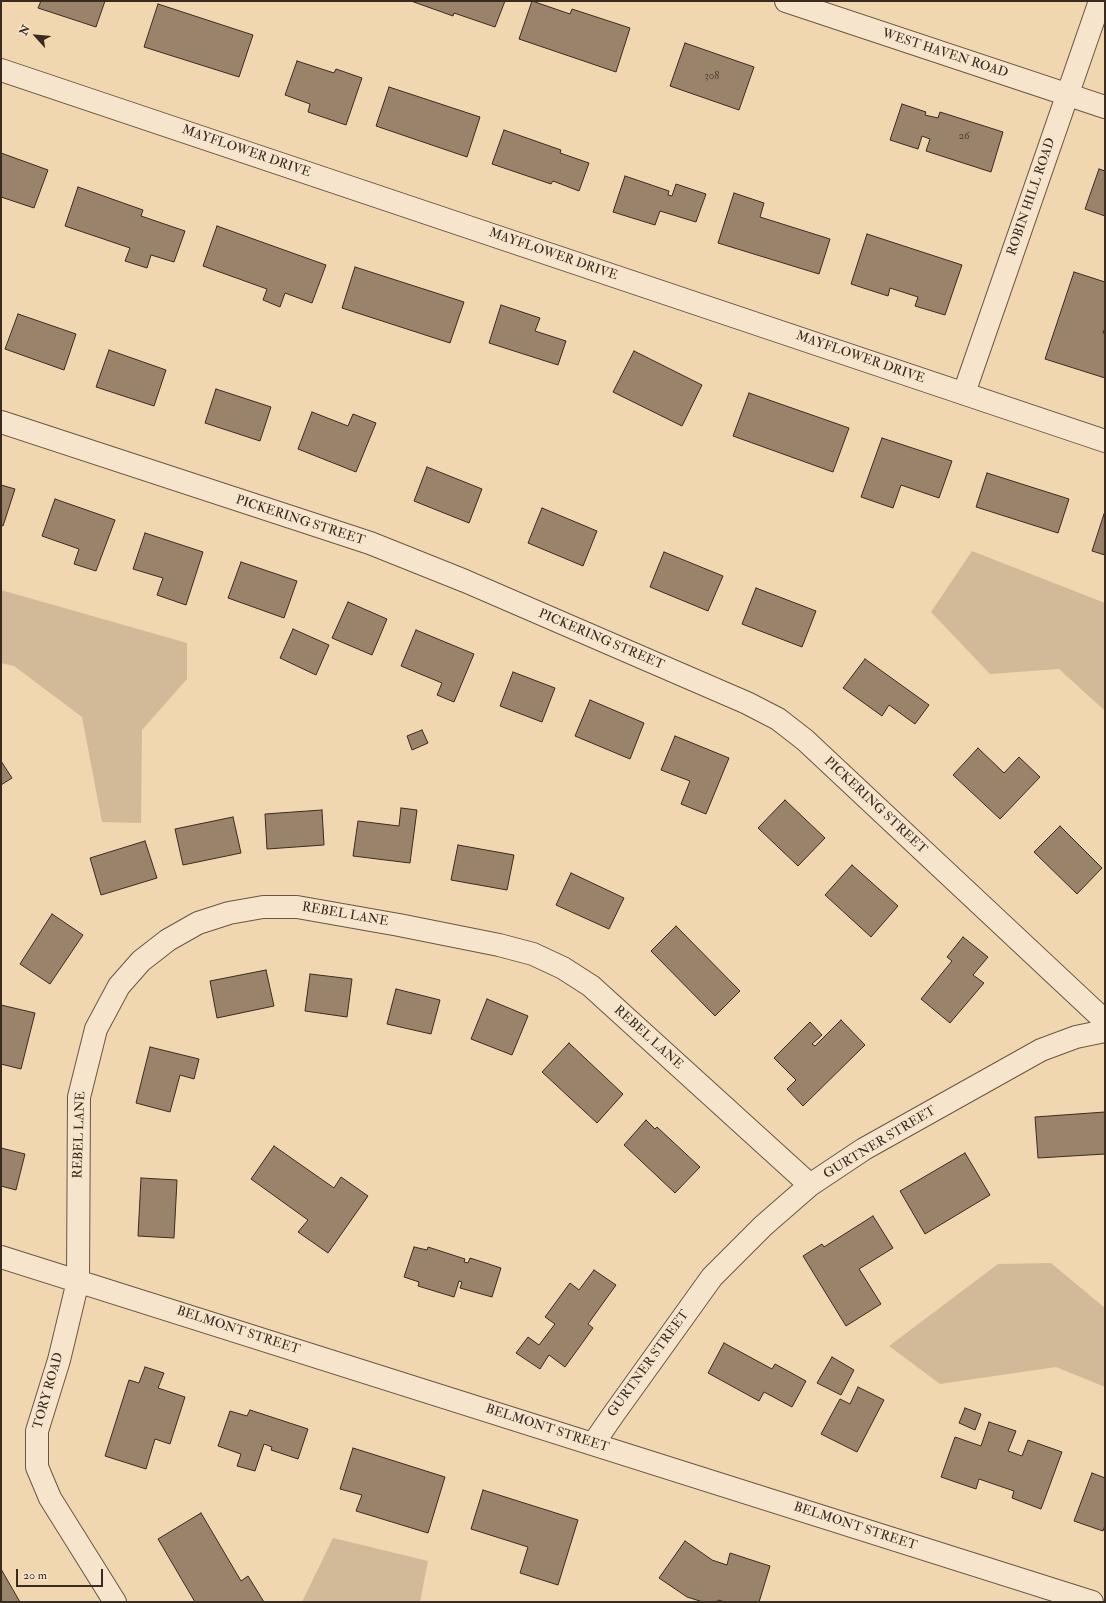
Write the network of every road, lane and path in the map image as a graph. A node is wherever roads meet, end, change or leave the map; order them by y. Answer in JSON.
{"nodes":[{"id":1,"x":786,"y":1,"type":"edge"},
{"id":2,"x":1100,"y":1,"type":"edge"},
{"id":3,"x":1,"y":70,"type":"edge"},
{"id":4,"x":1067,"y":95,"type":"junction"},
{"id":5,"x":1105,"y":107,"type":"edge"},
{"id":6,"x":964,"y":393,"type":"junction"},
{"id":7,"x":1,"y":422,"type":"edge"},
{"id":8,"x":1105,"y":440,"type":"edge"},
{"id":9,"x":1105,"y":1021,"type":"edge"},
{"id":10,"x":1105,"y":1031,"type":"edge"},
{"id":11,"x":810,"y":1185,"type":"junction"},
{"id":12,"x":1,"y":1257,"type":"edge"},
{"id":13,"x":78,"y":1281,"type":"junction"},
{"id":14,"x":593,"y":1444,"type":"junction"},
{"id":15,"x":115,"y":1602,"type":"edge"},
{"id":16,"x":1092,"y":1602,"type":"edge"}],
"edges":[{"from":1,"to":4,"type":"street","name":"WEST HAVEN ROAD"},
{"from":2,"to":4,"type":"street","name":"ROBIN HILL ROAD"},
{"from":3,"to":6,"type":"street","name":"MAYFLOWER DRIVE"},
{"from":4,"to":5,"type":"street","name":"WEST HAVEN ROAD"},
{"from":4,"to":6,"type":"street","name":"ROBIN HILL ROAD"},
{"from":6,"to":8,"type":"street","name":"MAYFLOWER DRIVE"},
{"from":7,"to":9,"type":"street","name":"PICKERING STREET"},
{"from":10,"to":11,"type":"street","name":"GURTNER STREET"},
{"from":11,"to":13,"type":"street","name":"REBEL LANE"},
{"from":11,"to":14,"type":"street","name":"GURTNER STREET"},
{"from":12,"to":13,"type":"street","name":"BELMONT STREET"},
{"from":13,"to":14,"type":"street","name":"BELMONT STREET"},
{"from":13,"to":15,"type":"street","name":"TORY ROAD"},
{"from":14,"to":16,"type":"street","name":"BELMONT STREET"}]}
